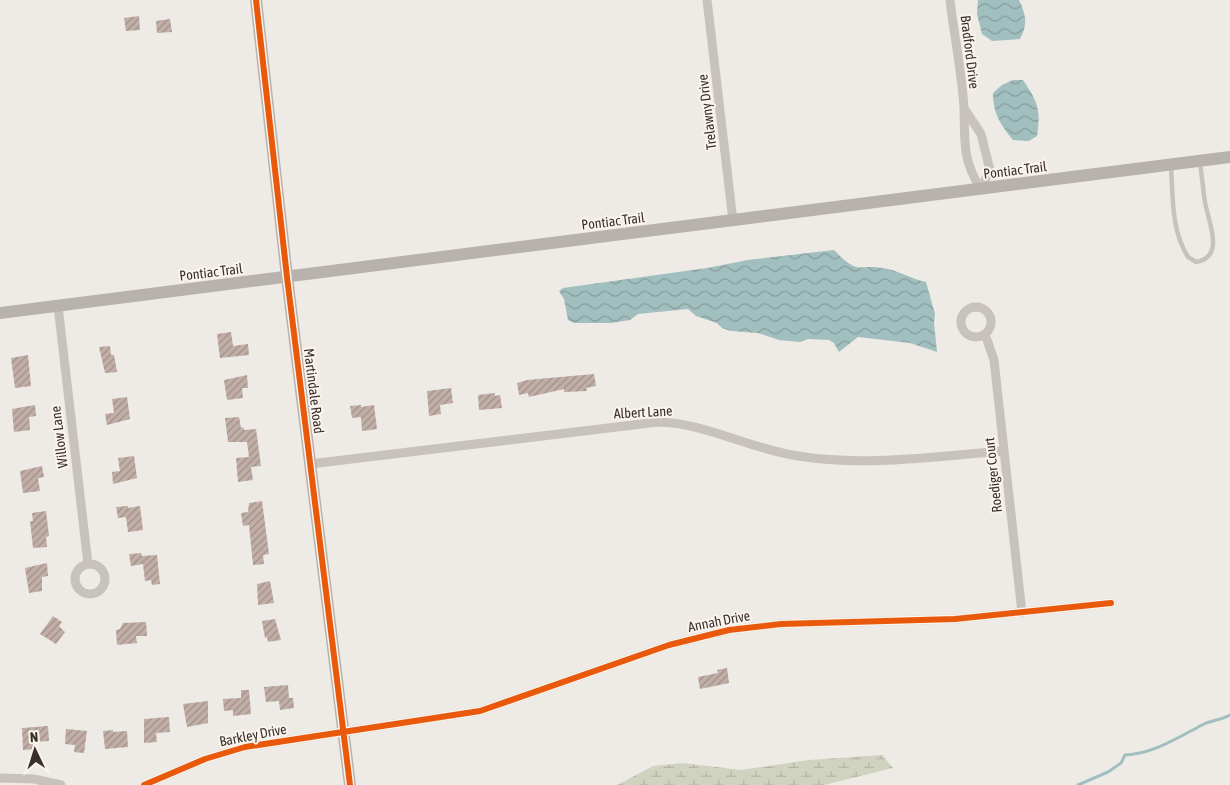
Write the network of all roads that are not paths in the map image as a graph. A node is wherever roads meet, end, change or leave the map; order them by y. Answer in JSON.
{"nodes":[{"id":1,"x":256,"y":0,"type":"edge"},
{"id":2,"x":707,"y":0,"type":"edge"},
{"id":3,"x":950,"y":0,"type":"edge"},
{"id":4,"x":964,"y":108,"type":"junction"},
{"id":5,"x":1230,"y":157,"type":"edge"},
{"id":6,"x":1200,"y":161,"type":"junction"},
{"id":7,"x":1170,"y":165,"type":"junction"},
{"id":8,"x":981,"y":189,"type":"junction"},
{"id":9,"x":733,"y":221,"type":"junction"},
{"id":10,"x":287,"y":277,"type":"junction"},
{"id":11,"x":58,"y":306,"type":"junction"},
{"id":12,"x":0,"y":313,"type":"edge"},
{"id":13,"x":985,"y":334,"type":"dead end"},
{"id":14,"x":1004,"y":451,"type":"junction"},
{"id":15,"x":310,"y":464,"type":"junction"},
{"id":16,"x":88,"y":564,"type":"dead end"},
{"id":17,"x":1111,"y":603,"type":"dead end"},
{"id":18,"x":1022,"y":613,"type":"junction"},
{"id":19,"x":343,"y":731,"type":"junction"},
{"id":20,"x":0,"y":778,"type":"edge"},
{"id":21,"x":61,"y":785,"type":"edge"},
{"id":22,"x":144,"y":785,"type":"edge"},
{"id":23,"x":350,"y":785,"type":"edge"}],
"edges":[{"from":1,"to":10,"type":"main road","name":"Martindale Road"},
{"from":2,"to":9,"type":"street","name":"Trelawny Drive"},
{"from":3,"to":4,"type":"street","name":"Bradford Drive"},
{"from":4,"to":8,"type":"street","name":"Bradford Drive"},
{"from":4,"to":8,"type":"street","name":"Bradford Drive"},
{"from":5,"to":6,"type":"main road","name":"Pontiac Trail"},
{"from":6,"to":7,"type":"main road","name":"Pontiac Trail"},
{"from":6,"to":7,"type":"lane"},
{"from":7,"to":8,"type":"main road","name":"Pontiac Trail"},
{"from":8,"to":9,"type":"main road","name":"Pontiac Trail"},
{"from":9,"to":10,"type":"main road","name":"Pontiac Trail"},
{"from":10,"to":11,"type":"main road","name":"Pontiac Trail"},
{"from":10,"to":15,"type":"main road","name":"Martindale Road"},
{"from":11,"to":12,"type":"main road","name":"Pontiac Trail"},
{"from":11,"to":16,"type":"street","name":"Willow Lane"},
{"from":13,"to":14,"type":"street","name":"Roediger Court"},
{"from":14,"to":15,"type":"street","name":"Albert Lane"},
{"from":14,"to":18,"type":"street","name":"Roediger Court"},
{"from":15,"to":19,"type":"main road","name":"Martindale Road"},
{"from":17,"to":18,"type":"street","name":"Annah Drive"},
{"from":18,"to":19,"type":"street","name":"Annah Drive"},
{"from":19,"to":22,"type":"street","name":"Barkley Drive"},
{"from":19,"to":23,"type":"main road","name":"Martindale Road"},
{"from":20,"to":21,"type":"street"}]}
